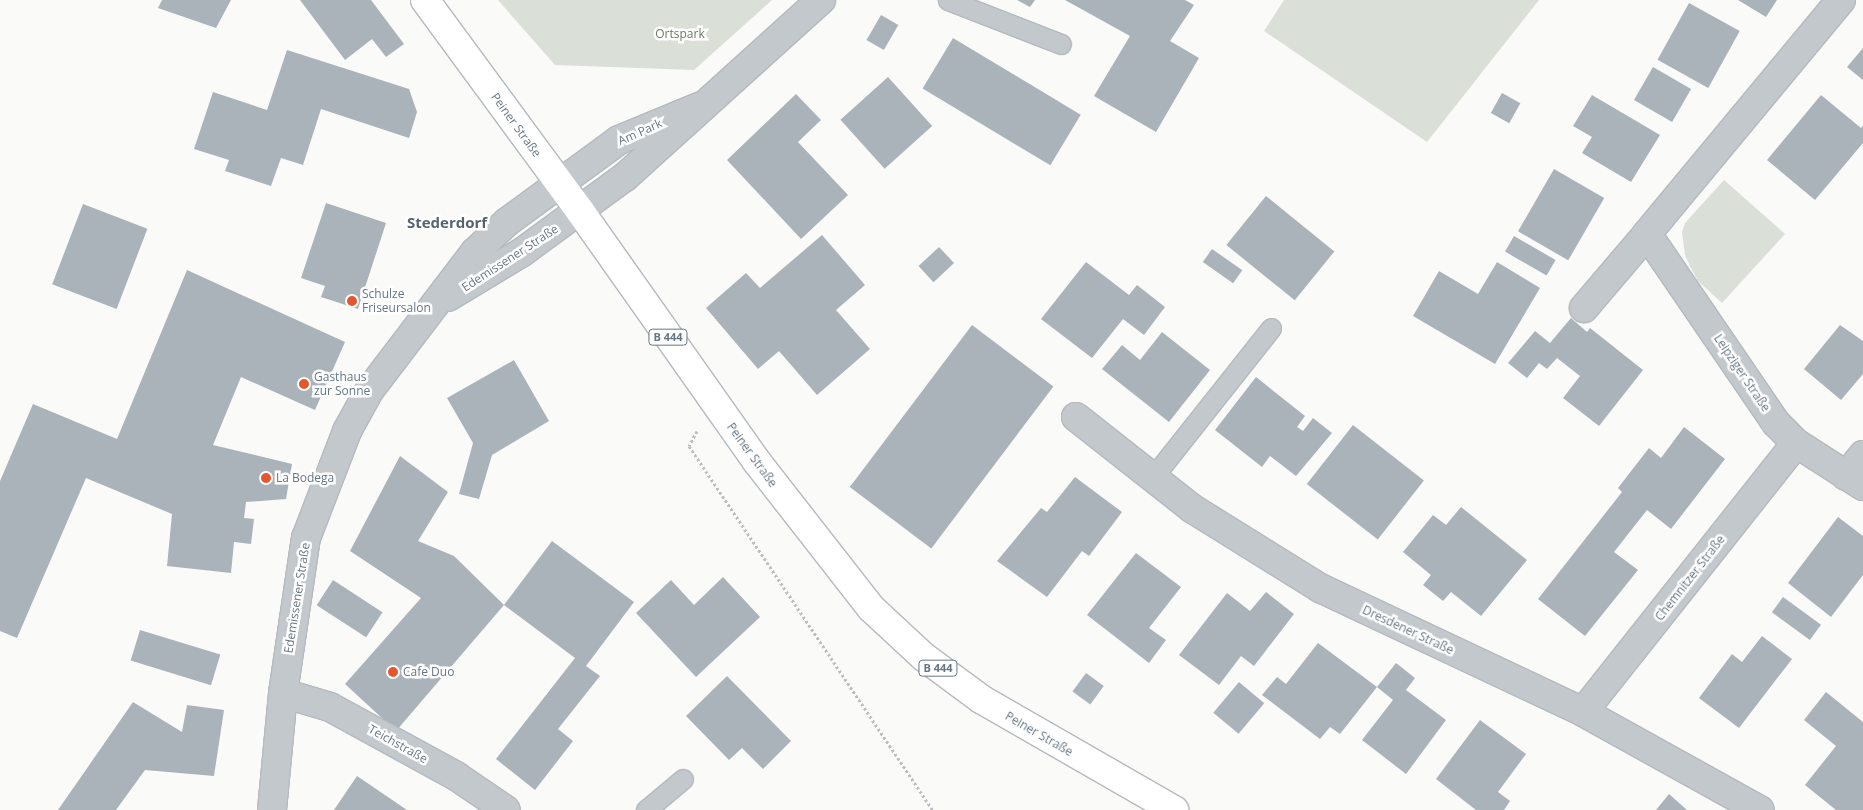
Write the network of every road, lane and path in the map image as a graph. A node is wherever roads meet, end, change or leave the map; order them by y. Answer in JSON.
{"nodes":[{"id":1,"x":425,"y":0,"type":"edge"},
{"id":2,"x":821,"y":0,"type":"edge"},
{"id":3,"x":948,"y":0,"type":"edge"},
{"id":4,"x":1841,"y":0,"type":"edge"},
{"id":5,"x":1061,"y":44,"type":"dead end"},
{"id":6,"x":701,"y":106,"type":"junction"},
{"id":7,"x":558,"y":182,"type":"junction"},
{"id":8,"x":580,"y":212,"type":"junction"},
{"id":9,"x":1648,"y":234,"type":"junction"},
{"id":10,"x":438,"y":302,"type":"junction"},
{"id":11,"x":1584,"y":308,"type":"dead end"},
{"id":12,"x":1271,"y":328,"type":"dead end"},
{"id":13,"x":714,"y":402,"type":"junction"},
{"id":14,"x":1076,"y":417,"type":"dead end"},
{"id":15,"x":1796,"y":444,"type":"junction"},
{"id":16,"x":1863,"y":455,"type":"edge"},
{"id":17,"x":1153,"y":477,"type":"junction"},
{"id":18,"x":1855,"y":481,"type":"edge"},
{"id":19,"x":283,"y":693,"type":"junction"},
{"id":20,"x":1583,"y":712,"type":"junction"},
{"id":21,"x":683,"y":779,"type":"dead end"},
{"id":22,"x":272,"y":810,"type":"edge"},
{"id":23,"x":506,"y":810,"type":"edge"},
{"id":24,"x":646,"y":810,"type":"edge"},
{"id":25,"x":933,"y":810,"type":"edge"},
{"id":26,"x":1174,"y":810,"type":"edge"},
{"id":27,"x":1760,"y":810,"type":"edge"}],
"edges":[{"from":1,"to":7,"type":"main road","name":"Peiner Straße","number":"B 444"},
{"from":2,"to":6,"type":"street","name":"Am Park"},
{"from":3,"to":5,"type":"lane"},
{"from":4,"to":9,"type":"street"},
{"from":6,"to":7,"type":"street","name":"Am Park"},
{"from":6,"to":8,"type":"street","name":"Am Park"},
{"from":7,"to":8,"type":"main road","name":"Peiner Straße","number":"B 444"},
{"from":7,"to":10,"type":"street","name":"Edemissener Straße"},
{"from":8,"to":10,"type":"street","name":"Edemissener Straße"},
{"from":8,"to":13,"type":"main road","name":"Peiner Straße","number":"B 444"},
{"from":9,"to":11,"type":"street"},
{"from":9,"to":15,"type":"street","name":"Leipziger Straße"},
{"from":10,"to":19,"type":"street","name":"Edemissener Straße"},
{"from":12,"to":17,"type":"lane"},
{"from":13,"to":25,"type":"path"},
{"from":13,"to":26,"type":"main road","name":"Peiner Straße","number":"B 444"},
{"from":14,"to":17,"type":"street","name":"Dresdener Straße"},
{"from":15,"to":18,"type":"street","name":"Leipziger Straße"},
{"from":15,"to":20,"type":"street","name":"Chemnitzer Straße"},
{"from":16,"to":18,"type":"street"},
{"from":17,"to":20,"type":"street","name":"Dresdener Straße"},
{"from":19,"to":22,"type":"street","name":"Edemissener Straße"},
{"from":19,"to":23,"type":"street","name":"Teichstraße"},
{"from":20,"to":27,"type":"street","name":"Dresdener Straße"},
{"from":21,"to":24,"type":"lane"}]}
